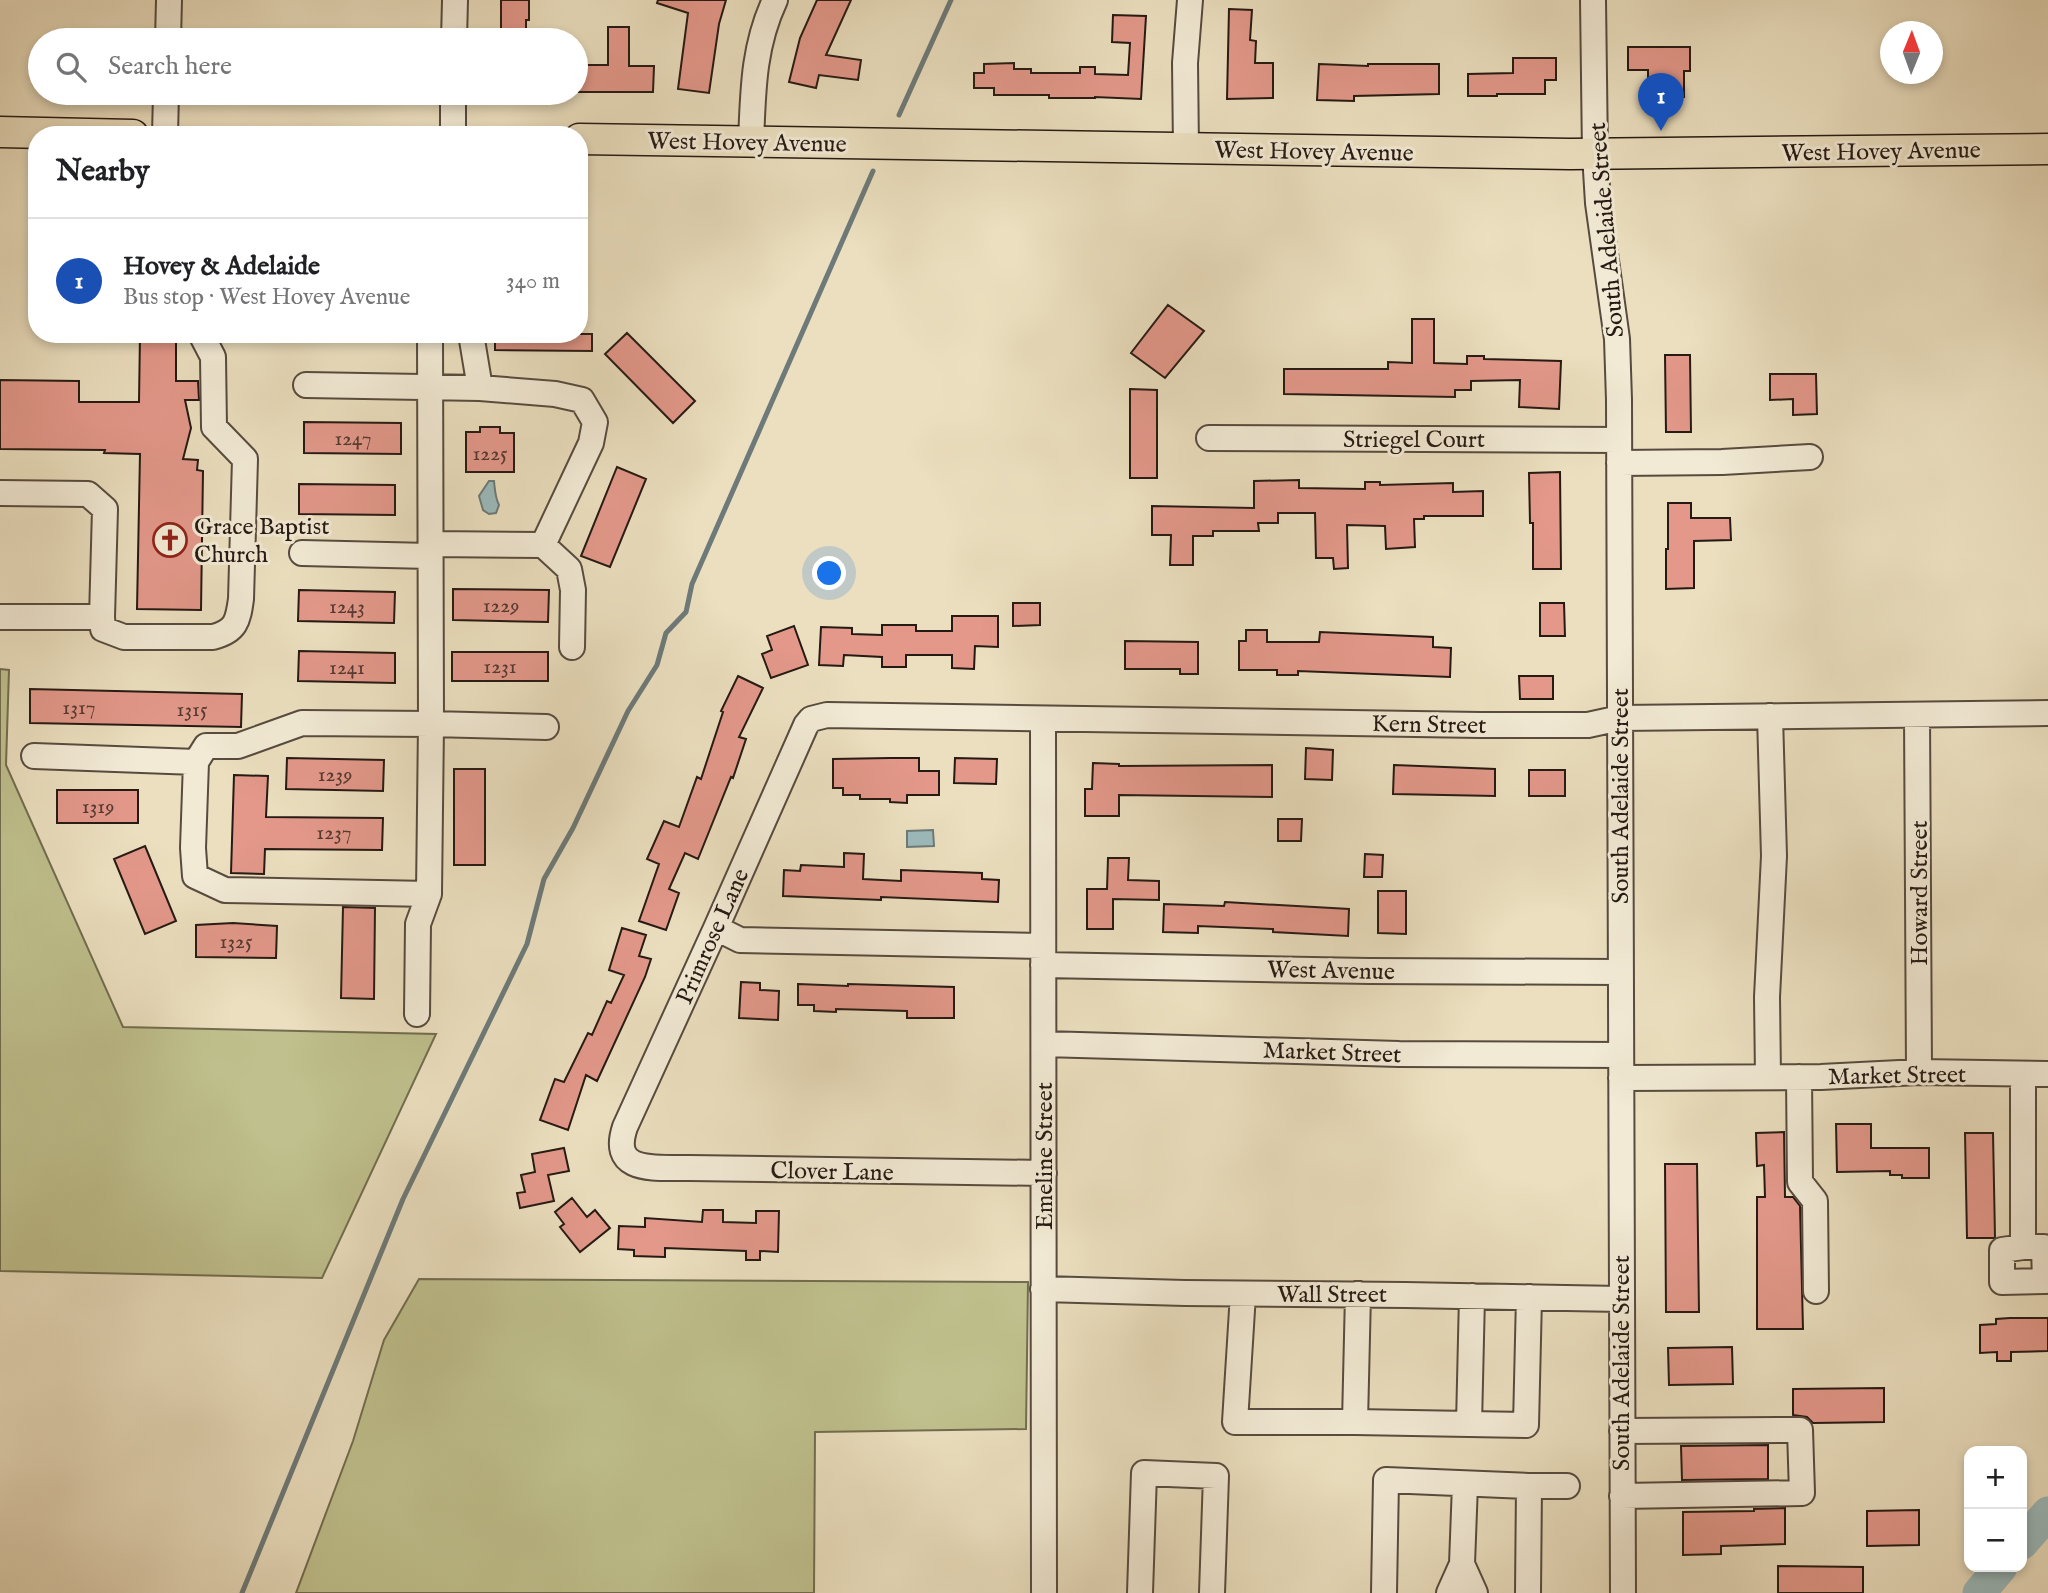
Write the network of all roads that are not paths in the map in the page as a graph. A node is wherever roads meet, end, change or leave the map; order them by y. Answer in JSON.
{"nodes":[{"id":1,"x":169,"y":0,"type":"edge"},
{"id":2,"x":455,"y":0,"type":"edge"},
{"id":3,"x":775,"y":0,"type":"edge"},
{"id":4,"x":1189,"y":0,"type":"edge"},
{"id":5,"x":1593,"y":0,"type":"edge"},
{"id":6,"x":168,"y":28,"type":"edge"},
{"id":7,"x":454,"y":28,"type":"edge"},
{"id":8,"x":166,"y":105,"type":"edge"},
{"id":9,"x":453,"y":105,"type":"edge"},
{"id":10,"x":165,"y":126,"type":"edge"},
{"id":11,"x":453,"y":126,"type":"edge"},
{"id":12,"x":0,"y":132,"type":"edge"},
{"id":13,"x":28,"y":133,"type":"edge"},
{"id":14,"x":588,"y":139,"type":"edge"},
{"id":15,"x":751,"y":143,"type":"junction"},
{"id":16,"x":1186,"y":149,"type":"junction"},
{"id":17,"x":2048,"y":149,"type":"edge"},
{"id":18,"x":1595,"y":154,"type":"junction"},
{"id":19,"x":206,"y":343,"type":"edge"},
{"id":20,"x":430,"y":343,"type":"edge"},
{"id":21,"x":472,"y":343,"type":"edge"},
{"id":22,"x":306,"y":385,"type":"dead end"},
{"id":23,"x":430,"y":388,"type":"junction"},
{"id":24,"x":480,"y":388,"type":"junction"},
{"id":25,"x":1209,"y":438,"type":"dead end"},
{"id":26,"x":1619,"y":452,"type":"junction"},
{"id":27,"x":1810,"y":457,"type":"dead end"},
{"id":28,"x":0,"y":493,"type":"edge"},
{"id":29,"x":543,"y":545,"type":"junction"},
{"id":30,"x":431,"y":550,"type":"junction"},
{"id":31,"x":302,"y":553,"type":"dead end"},
{"id":32,"x":0,"y":617,"type":"edge"},
{"id":33,"x":102,"y":617,"type":"junction"},
{"id":34,"x":572,"y":647,"type":"dead end"},
{"id":35,"x":2048,"y":713,"type":"edge"},
{"id":36,"x":1917,"y":715,"type":"junction"},
{"id":37,"x":1770,"y":716,"type":"junction"},
{"id":38,"x":1620,"y":718,"type":"junction"},
{"id":39,"x":811,"y":719,"type":"joint"},
{"id":40,"x":1043,"y":719,"type":"junction"},
{"id":41,"x":431,"y":724,"type":"junction"},
{"id":42,"x":546,"y":727,"type":"dead end"},
{"id":43,"x":34,"y":757,"type":"dead end"},
{"id":44,"x":196,"y":762,"type":"junction"},
{"id":45,"x":429,"y":894,"type":"junction"},
{"id":46,"x":716,"y":928,"type":"junction"},
{"id":47,"x":1043,"y":956,"type":"junction"},
{"id":48,"x":1620,"y":972,"type":"junction"},
{"id":49,"x":418,"y":1014,"type":"dead end"},
{"id":50,"x":1044,"y":1044,"type":"junction"},
{"id":51,"x":1620,"y":1066,"type":"junction"},
{"id":52,"x":1919,"y":1072,"type":"junction"},
{"id":53,"x":2048,"y":1073,"type":"edge"},
{"id":54,"x":2022,"y":1074,"type":"junction"},
{"id":55,"x":1768,"y":1077,"type":"junction"},
{"id":56,"x":1799,"y":1077,"type":"junction"},
{"id":57,"x":624,"y":1155,"type":"joint"},
{"id":58,"x":1044,"y":1173,"type":"junction"},
{"id":59,"x":2023,"y":1247,"type":"dead end"},
{"id":60,"x":1042,"y":1289,"type":"junction"},
{"id":61,"x":1816,"y":1291,"type":"dead end"},
{"id":62,"x":1243,"y":1294,"type":"junction"},
{"id":63,"x":1358,"y":1294,"type":"junction"},
{"id":64,"x":1472,"y":1296,"type":"junction"},
{"id":65,"x":1529,"y":1297,"type":"junction"},
{"id":66,"x":1621,"y":1299,"type":"junction"},
{"id":67,"x":1354,"y":1422,"type":"junction"},
{"id":68,"x":1469,"y":1424,"type":"junction"},
{"id":69,"x":1622,"y":1431,"type":"junction"},
{"id":70,"x":1465,"y":1484,"type":"junction"},
{"id":71,"x":1529,"y":1486,"type":"junction"},
{"id":72,"x":1567,"y":1486,"type":"dead end"},
{"id":73,"x":1622,"y":1496,"type":"junction"},
{"id":74,"x":1462,"y":1564,"type":"junction"},
{"id":75,"x":1044,"y":1593,"type":"edge"},
{"id":76,"x":1140,"y":1593,"type":"edge"},
{"id":77,"x":1212,"y":1593,"type":"edge"},
{"id":78,"x":1384,"y":1593,"type":"edge"},
{"id":79,"x":1449,"y":1593,"type":"edge"},
{"id":80,"x":1475,"y":1593,"type":"edge"},
{"id":81,"x":1528,"y":1593,"type":"edge"},
{"id":82,"x":1623,"y":1593,"type":"edge"}],
"edges":[{"from":1,"to":6,"type":"street"},
{"from":2,"to":7,"type":"street"},
{"from":3,"to":15,"type":"street"},
{"from":4,"to":16,"type":"street"},
{"from":5,"to":18,"type":"street","name":"South Adelaide Street"},
{"from":8,"to":10,"type":"street"},
{"from":9,"to":11,"type":"street"},
{"from":12,"to":13,"type":"main road"},
{"from":14,"to":15,"type":"main road","name":"West Hovey Avenue"},
{"from":15,"to":16,"type":"main road","name":"West Hovey Avenue"},
{"from":16,"to":18,"type":"main road","name":"West Hovey Avenue"},
{"from":17,"to":18,"type":"main road","name":"West Hovey Avenue"},
{"from":18,"to":26,"type":"street","name":"South Adelaide Street"},
{"from":19,"to":33,"type":"street"},
{"from":20,"to":23,"type":"street"},
{"from":21,"to":24,"type":"street"},
{"from":22,"to":23,"type":"street"},
{"from":23,"to":24,"type":"street"},
{"from":23,"to":30,"type":"street"},
{"from":24,"to":29,"type":"street"},
{"from":25,"to":26,"type":"street","name":"Striegel Court"},
{"from":26,"to":27,"type":"street","name":"Striegel Court"},
{"from":26,"to":38,"type":"street","name":"South Adelaide Street"},
{"from":28,"to":33,"type":"street"},
{"from":29,"to":30,"type":"street"},
{"from":29,"to":34,"type":"street"},
{"from":30,"to":31,"type":"street"},
{"from":30,"to":41,"type":"street"},
{"from":32,"to":33,"type":"street"},
{"from":35,"to":36,"type":"street","name":"Kern Street"},
{"from":36,"to":37,"type":"street","name":"Kern Street"},
{"from":36,"to":52,"type":"street","name":"Howard Street"},
{"from":37,"to":38,"type":"street","name":"Kern Street"},
{"from":37,"to":55,"type":"street"},
{"from":38,"to":40,"type":"street","name":"Kern Street"},
{"from":38,"to":48,"type":"street","name":"South Adelaide Street"},
{"from":39,"to":40,"type":"street","name":"Kern Street"},
{"from":39,"to":46,"type":"street","name":"Primrose Lane"},
{"from":40,"to":47,"type":"street","name":"Emeline Street"},
{"from":41,"to":42,"type":"street"},
{"from":41,"to":44,"type":"street"},
{"from":41,"to":45,"type":"street"},
{"from":43,"to":44,"type":"street"},
{"from":44,"to":45,"type":"street"},
{"from":45,"to":49,"type":"street"},
{"from":46,"to":47,"type":"street","name":"West Avenue"},
{"from":46,"to":57,"type":"street","name":"Primrose Lane"},
{"from":47,"to":48,"type":"street","name":"West Avenue"},
{"from":47,"to":50,"type":"street","name":"Emeline Street"},
{"from":48,"to":51,"type":"street","name":"South Adelaide Street"},
{"from":50,"to":51,"type":"street","name":"Market Street"},
{"from":50,"to":58,"type":"street","name":"Emeline Street"},
{"from":51,"to":55,"type":"street","name":"Market Street"},
{"from":51,"to":66,"type":"street","name":"South Adelaide Street"},
{"from":52,"to":54,"type":"street","name":"Market Street"},
{"from":52,"to":56,"type":"street","name":"Market Street"},
{"from":53,"to":54,"type":"street","name":"Market Street"},
{"from":54,"to":59,"type":"street"},
{"from":55,"to":56,"type":"street","name":"Market Street"},
{"from":56,"to":61,"type":"street"},
{"from":57,"to":58,"type":"street","name":"Clover Lane"},
{"from":58,"to":60,"type":"street","name":"Emeline Street"},
{"from":60,"to":62,"type":"street","name":"Wall Street"},
{"from":60,"to":75,"type":"street","name":"Emeline Street"},
{"from":62,"to":63,"type":"street","name":"Wall Street"},
{"from":62,"to":67,"type":"street"},
{"from":63,"to":64,"type":"street","name":"Wall Street"},
{"from":63,"to":67,"type":"street"},
{"from":64,"to":65,"type":"street","name":"Wall Street"},
{"from":64,"to":68,"type":"street"},
{"from":65,"to":66,"type":"street","name":"Wall Street"},
{"from":65,"to":68,"type":"street"},
{"from":66,"to":69,"type":"street","name":"South Adelaide Street"},
{"from":67,"to":68,"type":"street"},
{"from":69,"to":73,"type":"street","name":"South Adelaide Street"},
{"from":69,"to":73,"type":"street"},
{"from":70,"to":71,"type":"street"},
{"from":70,"to":74,"type":"street"},
{"from":70,"to":78,"type":"street"},
{"from":71,"to":72,"type":"street"},
{"from":71,"to":81,"type":"street"},
{"from":73,"to":82,"type":"street","name":"South Adelaide Street"},
{"from":74,"to":79,"type":"street"},
{"from":74,"to":80,"type":"street"},
{"from":76,"to":77,"type":"street"}]}
